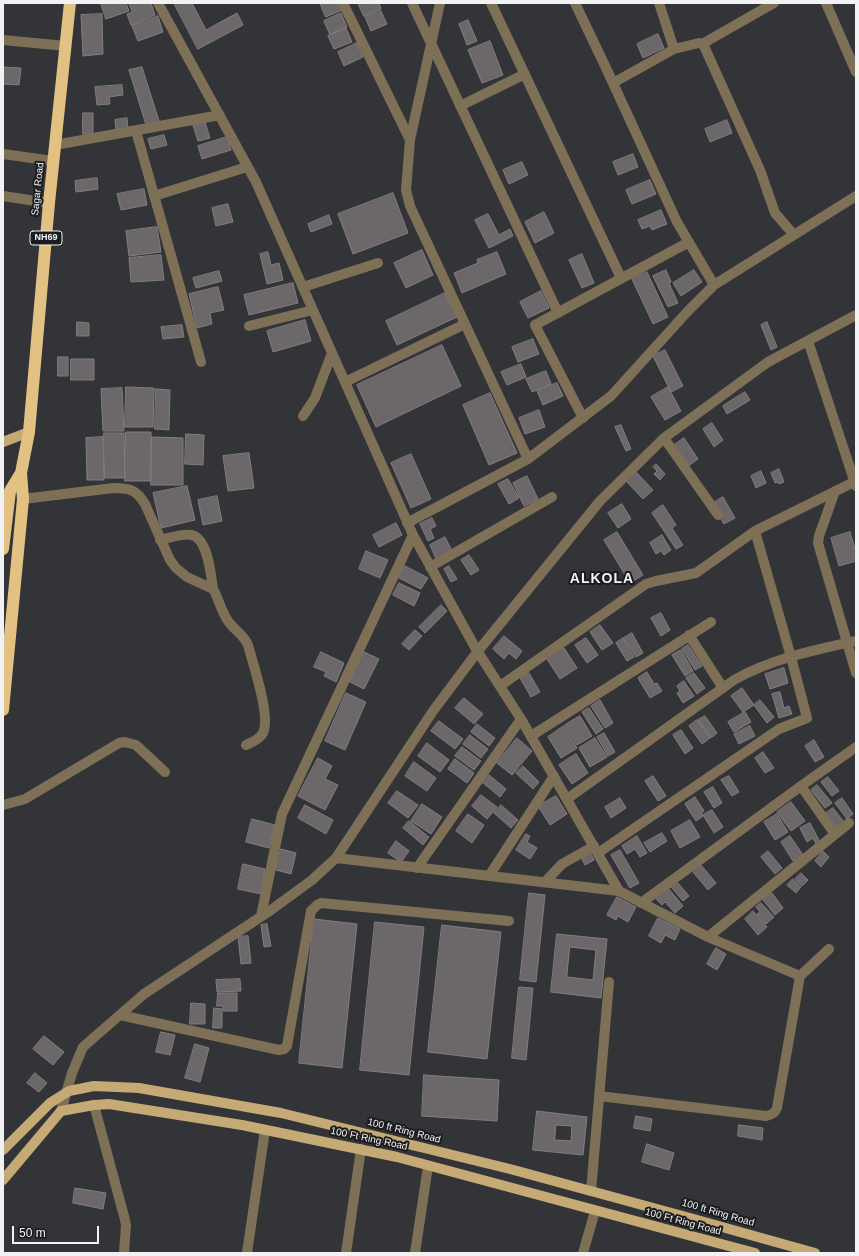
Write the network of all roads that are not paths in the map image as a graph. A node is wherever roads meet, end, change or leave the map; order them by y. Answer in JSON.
{"nodes":[{"id":1,"x":70,"y":3,"type":"edge"},
{"id":2,"x":158,"y":3,"type":"edge"},
{"id":3,"x":343,"y":3,"type":"edge"},
{"id":4,"x":412,"y":3,"type":"edge"},
{"id":5,"x":440,"y":3,"type":"edge"},
{"id":6,"x":491,"y":3,"type":"edge"},
{"id":7,"x":575,"y":3,"type":"edge"},
{"id":8,"x":659,"y":3,"type":"edge"},
{"id":9,"x":774,"y":3,"type":"edge"},
{"id":10,"x":826,"y":3,"type":"edge"},
{"id":11,"x":3,"y":40,"type":"edge"},
{"id":12,"x":702,"y":44,"type":"junction"},
{"id":13,"x":66,"y":46,"type":"junction"},
{"id":14,"x":431,"y":46,"type":"junction"},
{"id":15,"x":674,"y":50,"type":"junction"},
{"id":16,"x":856,"y":72,"type":"edge"},
{"id":17,"x":525,"y":74,"type":"junction"},
{"id":18,"x":613,"y":82,"type":"junction"},
{"id":19,"x":460,"y":106,"type":"junction"},
{"id":20,"x":220,"y":115,"type":"junction"},
{"id":21,"x":136,"y":131,"type":"junction"},
{"id":22,"x":410,"y":140,"type":"junction"},
{"id":23,"x":55,"y":145,"type":"junction"},
{"id":24,"x":3,"y":154,"type":"edge"},
{"id":25,"x":53,"y":161,"type":"junction"},
{"id":26,"x":248,"y":167,"type":"junction"},
{"id":27,"x":3,"y":196,"type":"edge"},
{"id":28,"x":154,"y":196,"type":"junction"},
{"id":29,"x":856,"y":196,"type":"edge"},
{"id":30,"x":49,"y":203,"type":"junction"},
{"id":31,"x":794,"y":235,"type":"junction"},
{"id":32,"x":689,"y":242,"type":"junction"},
{"id":33,"x":378,"y":263,"type":"dead end"},
{"id":34,"x":621,"y":278,"type":"junction"},
{"id":35,"x":714,"y":285,"type":"junction"},
{"id":36,"x":304,"y":287,"type":"junction"},
{"id":37,"x":313,"y":310,"type":"junction"},
{"id":38,"x":558,"y":313,"type":"junction"},
{"id":39,"x":856,"y":315,"type":"edge"},
{"id":40,"x":466,"y":324,"type":"junction"},
{"id":41,"x":249,"y":326,"type":"dead end"},
{"id":42,"x":808,"y":340,"type":"junction"},
{"id":43,"x":332,"y":353,"type":"junction"},
{"id":44,"x":201,"y":362,"type":"dead end"},
{"id":45,"x":345,"y":382,"type":"junction"},
{"id":46,"x":304,"y":416,"type":"dead end"},
{"id":47,"x":583,"y":418,"type":"junction"},
{"id":48,"x":29,"y":432,"type":"junction"},
{"id":49,"x":664,"y":438,"type":"junction"},
{"id":50,"x":3,"y":442,"type":"edge"},
{"id":51,"x":528,"y":459,"type":"junction"},
{"id":52,"x":21,"y":473,"type":"junction"},
{"id":53,"x":856,"y":483,"type":"edge"},
{"id":54,"x":835,"y":491,"type":"junction"},
{"id":55,"x":552,"y":497,"type":"dead end"},
{"id":56,"x":23,"y":499,"type":"junction"},
{"id":57,"x":718,"y":515,"type":"dead end"},
{"id":58,"x":407,"y":523,"type":"junction"},
{"id":59,"x":755,"y":531,"type":"junction"},
{"id":60,"x":413,"y":535,"type":"junction"},
{"id":61,"x":160,"y":540,"type":"junction"},
{"id":62,"x":3,"y":548,"type":"edge"},
{"id":63,"x":430,"y":567,"type":"junction"},
{"id":64,"x":214,"y":589,"type":"junction"},
{"id":65,"x":711,"y":622,"type":"dead end"},
{"id":66,"x":689,"y":635,"type":"junction"},
{"id":67,"x":852,"y":642,"type":"edge"},
{"id":68,"x":478,"y":651,"type":"junction"},
{"id":69,"x":791,"y":657,"type":"junction"},
{"id":70,"x":856,"y":673,"type":"edge"},
{"id":71,"x":500,"y":686,"type":"junction"},
{"id":72,"x":723,"y":688,"type":"junction"},
{"id":73,"x":3,"y":710,"type":"edge"},
{"id":74,"x":521,"y":719,"type":"junction"},
{"id":75,"x":531,"y":736,"type":"junction"},
{"id":76,"x":246,"y":745,"type":"dead end"},
{"id":77,"x":856,"y":747,"type":"edge"},
{"id":78,"x":165,"y":772,"type":"dead end"},
{"id":79,"x":554,"y":776,"type":"junction"},
{"id":80,"x":801,"y":786,"type":"junction"},
{"id":81,"x":567,"y":799,"type":"junction"},
{"id":82,"x":3,"y":805,"type":"edge"},
{"id":83,"x":849,"y":823,"type":"dead end"},
{"id":84,"x":834,"y":834,"type":"junction"},
{"id":85,"x":596,"y":849,"type":"junction"},
{"id":86,"x":336,"y":858,"type":"junction"},
{"id":87,"x":417,"y":868,"type":"junction"},
{"id":88,"x":489,"y":876,"type":"junction"},
{"id":89,"x":545,"y":882,"type":"junction"},
{"id":90,"x":619,"y":891,"type":"junction"},
{"id":91,"x":641,"y":902,"type":"junction"},
{"id":92,"x":261,"y":916,"type":"junction"},
{"id":93,"x":509,"y":921,"type":"dead end"},
{"id":94,"x":708,"y":937,"type":"junction"},
{"id":95,"x":829,"y":949,"type":"dead end"},
{"id":96,"x":800,"y":976,"type":"junction"},
{"id":97,"x":609,"y":982,"type":"dead end"},
{"id":98,"x":120,"y":1015,"type":"junction"},
{"id":99,"x":67,"y":1093,"type":"junction"},
{"id":100,"x":599,"y":1096,"type":"junction"},
{"id":101,"x":94,"y":1105,"type":"junction"},
{"id":102,"x":61,"y":1111,"type":"junction"},
{"id":103,"x":265,"y":1130,"type":"junction"},
{"id":104,"x":3,"y":1150,"type":"edge"},
{"id":105,"x":361,"y":1150,"type":"junction"},
{"id":106,"x":428,"y":1166,"type":"junction"},
{"id":107,"x":3,"y":1180,"type":"edge"},
{"id":108,"x":590,"y":1191,"type":"junction"},
{"id":109,"x":595,"y":1211,"type":"junction"},
{"id":110,"x":124,"y":1253,"type":"edge"},
{"id":111,"x":247,"y":1253,"type":"edge"},
{"id":112,"x":346,"y":1253,"type":"edge"},
{"id":113,"x":415,"y":1253,"type":"edge"},
{"id":114,"x":583,"y":1253,"type":"edge"},
{"id":115,"x":755,"y":1253,"type":"edge"},
{"id":116,"x":815,"y":1253,"type":"edge"}],
"edges":[{"from":1,"to":13,"type":"highway","name":"Sagar Road","number":"NH69"},
{"from":2,"to":20,"type":"street"},
{"from":3,"to":22,"type":"street"},
{"from":4,"to":14,"type":"street"},
{"from":5,"to":14,"type":"street"},
{"from":6,"to":17,"type":"street"},
{"from":7,"to":18,"type":"street"},
{"from":8,"to":15,"type":"street"},
{"from":9,"to":12,"type":"street"},
{"from":10,"to":16,"type":"street"},
{"from":11,"to":13,"type":"street"},
{"from":12,"to":15,"type":"street"},
{"from":12,"to":31,"type":"street"},
{"from":13,"to":23,"type":"highway","name":"Sagar Road","number":"NH69"},
{"from":14,"to":19,"type":"street"},
{"from":14,"to":22,"type":"street"},
{"from":15,"to":18,"type":"street"},
{"from":17,"to":19,"type":"street"},
{"from":17,"to":34,"type":"street"},
{"from":18,"to":32,"type":"street"},
{"from":19,"to":38,"type":"street"},
{"from":20,"to":21,"type":"street"},
{"from":20,"to":26,"type":"street"},
{"from":21,"to":23,"type":"street"},
{"from":21,"to":28,"type":"street"},
{"from":22,"to":40,"type":"street"},
{"from":23,"to":25,"type":"highway","name":"Sagar Road","number":"NH69"},
{"from":24,"to":25,"type":"street"},
{"from":25,"to":30,"type":"highway","name":"Sagar Road","number":"NH69"},
{"from":26,"to":28,"type":"street"},
{"from":26,"to":36,"type":"street"},
{"from":27,"to":30,"type":"street"},
{"from":28,"to":44,"type":"street"},
{"from":29,"to":31,"type":"street"},
{"from":30,"to":48,"type":"highway","name":"Sagar Road","number":"NH69"},
{"from":31,"to":35,"type":"street"},
{"from":32,"to":34,"type":"street"},
{"from":32,"to":35,"type":"street"},
{"from":33,"to":36,"type":"street"},
{"from":34,"to":38,"type":"street"},
{"from":35,"to":47,"type":"street"},
{"from":36,"to":37,"type":"street"},
{"from":37,"to":41,"type":"street"},
{"from":37,"to":43,"type":"street"},
{"from":38,"to":47,"type":"street"},
{"from":39,"to":42,"type":"street"},
{"from":40,"to":45,"type":"street"},
{"from":40,"to":51,"type":"street"},
{"from":42,"to":49,"type":"street"},
{"from":42,"to":53,"type":"street"},
{"from":43,"to":45,"type":"street"},
{"from":43,"to":46,"type":"street"},
{"from":45,"to":58,"type":"street"},
{"from":47,"to":51,"type":"street"},
{"from":48,"to":50,"type":"main road"},
{"from":48,"to":52,"type":"highway","name":"Sagar Road","number":"NH69"},
{"from":49,"to":57,"type":"street"},
{"from":49,"to":68,"type":"street"},
{"from":51,"to":58,"type":"street"},
{"from":52,"to":56,"type":"highway","name":"Sagar Road","number":"NH69"},
{"from":52,"to":62,"type":"highway","name":"Sagar Road","number":"NH69"},
{"from":53,"to":54,"type":"street"},
{"from":54,"to":59,"type":"street"},
{"from":54,"to":67,"type":"street"},
{"from":55,"to":63,"type":"street"},
{"from":56,"to":61,"type":"street"},
{"from":56,"to":73,"type":"highway","name":"Sagar Road","number":"NH69"},
{"from":58,"to":60,"type":"street"},
{"from":59,"to":69,"type":"street"},
{"from":59,"to":71,"type":"street"},
{"from":60,"to":63,"type":"street"},
{"from":60,"to":92,"type":"street"},
{"from":61,"to":64,"type":"street"},
{"from":61,"to":64,"type":"street"},
{"from":63,"to":68,"type":"street"},
{"from":64,"to":76,"type":"street"},
{"from":65,"to":66,"type":"street"},
{"from":66,"to":72,"type":"street"},
{"from":66,"to":75,"type":"street"},
{"from":67,"to":69,"type":"street"},
{"from":67,"to":70,"type":"street"},
{"from":68,"to":71,"type":"street"},
{"from":68,"to":86,"type":"street"},
{"from":69,"to":72,"type":"street"},
{"from":69,"to":85,"type":"street"},
{"from":71,"to":74,"type":"street"},
{"from":72,"to":81,"type":"street"},
{"from":74,"to":75,"type":"street"},
{"from":74,"to":87,"type":"street"},
{"from":75,"to":79,"type":"street"},
{"from":77,"to":80,"type":"street"},
{"from":78,"to":82,"type":"street"},
{"from":79,"to":81,"type":"street"},
{"from":79,"to":88,"type":"street"},
{"from":80,"to":84,"type":"street"},
{"from":80,"to":91,"type":"street"},
{"from":81,"to":85,"type":"street"},
{"from":83,"to":84,"type":"street"},
{"from":84,"to":94,"type":"street"},
{"from":85,"to":89,"type":"street"},
{"from":85,"to":90,"type":"street"},
{"from":86,"to":87,"type":"street"},
{"from":86,"to":92,"type":"street"},
{"from":87,"to":88,"type":"street"},
{"from":88,"to":89,"type":"street"},
{"from":89,"to":90,"type":"street"},
{"from":90,"to":91,"type":"street"},
{"from":91,"to":94,"type":"street"},
{"from":92,"to":98,"type":"street"},
{"from":93,"to":98,"type":"street"},
{"from":94,"to":96,"type":"street"},
{"from":95,"to":96,"type":"street"},
{"from":96,"to":100,"type":"street"},
{"from":97,"to":100,"type":"street"},
{"from":98,"to":99,"type":"street"},
{"from":99,"to":102,"type":"street"},
{"from":99,"to":104,"type":"main road","name":"100 ft Ring Road"},
{"from":99,"to":108,"type":"main road","name":"100 ft Ring Road"},
{"from":100,"to":108,"type":"street"},
{"from":101,"to":102,"type":"main road","name":"100 Ft Ring Road"},
{"from":101,"to":103,"type":"main road","name":"100 Ft Ring Road"},
{"from":101,"to":110,"type":"street"},
{"from":102,"to":107,"type":"main road"},
{"from":103,"to":105,"type":"main road","name":"100 Ft Ring Road"},
{"from":103,"to":111,"type":"street"},
{"from":105,"to":106,"type":"main road","name":"100 Ft Ring Road"},
{"from":105,"to":112,"type":"street"},
{"from":106,"to":109,"type":"main road","name":"100 Ft Ring Road"},
{"from":106,"to":113,"type":"street"},
{"from":108,"to":116,"type":"main road","name":"100 ft Ring Road"},
{"from":109,"to":114,"type":"street"},
{"from":109,"to":115,"type":"main road","name":"100 Ft Ring Road"}]}
